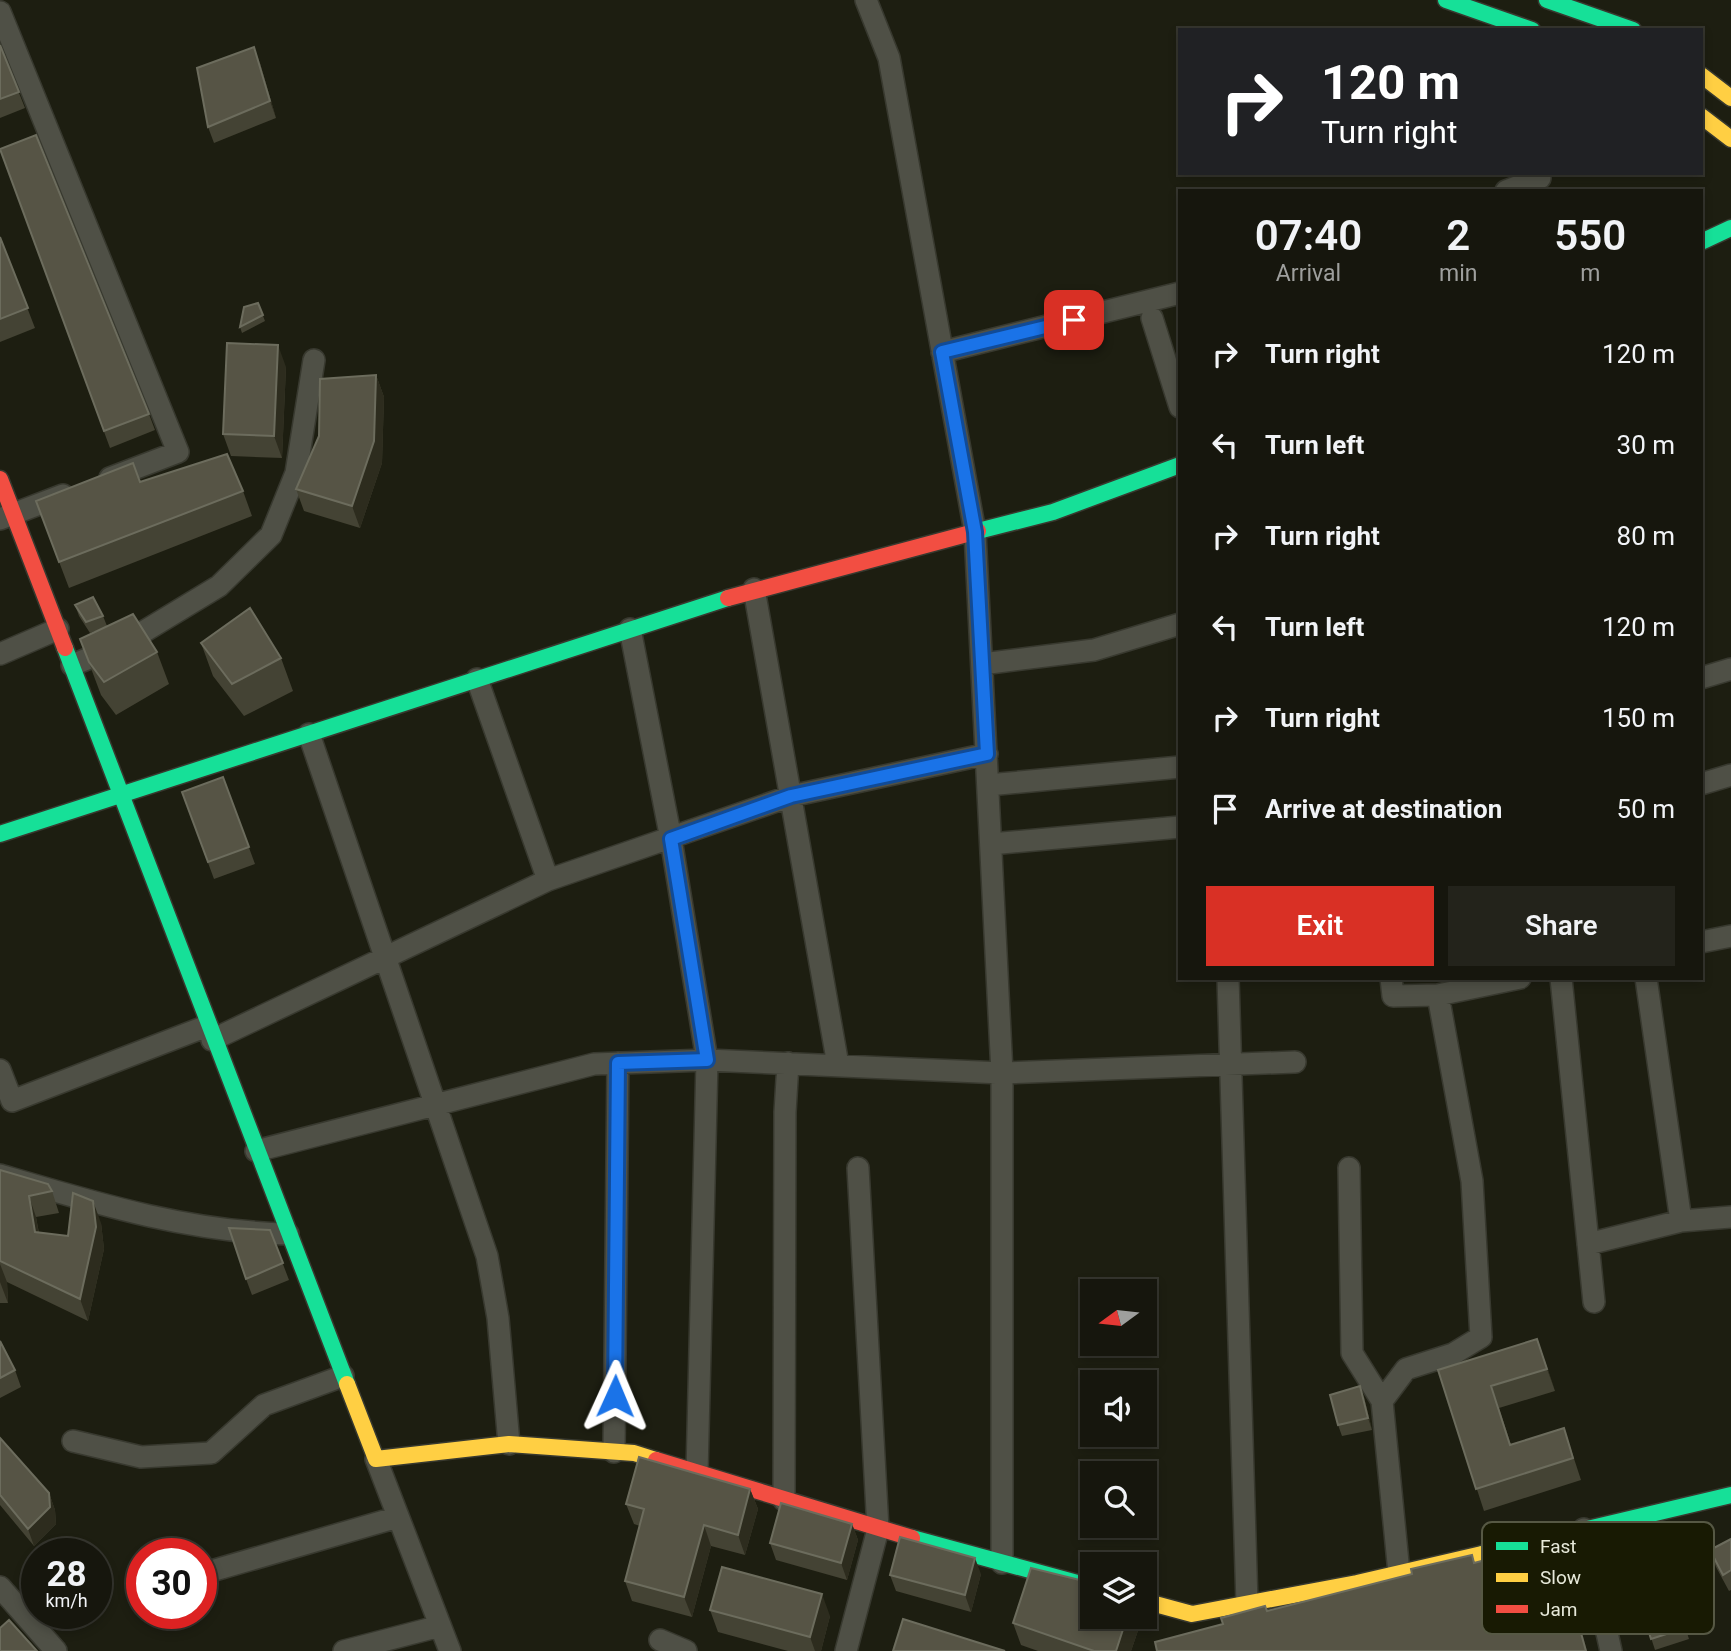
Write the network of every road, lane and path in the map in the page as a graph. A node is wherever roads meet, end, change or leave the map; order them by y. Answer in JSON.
{"nodes":[{"id":1,"x":866,"y":0,"type":"edge"},
{"id":2,"x":1446,"y":0,"type":"edge"},
{"id":3,"x":1547,"y":0,"type":"edge"},
{"id":4,"x":0,"y":12,"type":"edge"},
{"id":5,"x":1526,"y":28,"type":"edge"},
{"id":6,"x":1627,"y":28,"type":"edge"},
{"id":7,"x":1703,"y":77,"type":"edge"},
{"id":8,"x":1731,"y":98,"type":"edge"},
{"id":9,"x":1703,"y":118,"type":"edge"},
{"id":10,"x":1731,"y":139,"type":"edge"},
{"id":11,"x":1540,"y":177,"type":"dead end"},
{"id":12,"x":1511,"y":189,"type":"edge"},
{"id":13,"x":1731,"y":228,"type":"edge"},
{"id":14,"x":1703,"y":241,"type":"edge"},
{"id":15,"x":1178,"y":293,"type":"edge"},
{"id":16,"x":1152,"y":318,"type":"dead end"},
{"id":17,"x":942,"y":352,"type":"junction"},
{"id":18,"x":314,"y":360,"type":"dead end"},
{"id":19,"x":1178,"y":401,"type":"edge"},
{"id":20,"x":1178,"y":466,"type":"edge"},
{"id":21,"x":0,"y":479,"type":"edge"},
{"id":22,"x":7,"y":516,"type":"edge"},
{"id":23,"x":975,"y":532,"type":"junction"},
{"id":24,"x":754,"y":589,"type":"junction"},
{"id":25,"x":1178,"y":625,"type":"edge"},
{"id":26,"x":58,"y":629,"type":"junction"},
{"id":27,"x":630,"y":629,"type":"junction"},
{"id":28,"x":0,"y":654,"type":"edge"},
{"id":29,"x":982,"y":664,"type":"junction"},
{"id":30,"x":72,"y":665,"type":"junction"},
{"id":31,"x":1731,"y":669,"type":"edge"},
{"id":32,"x":1703,"y":677,"type":"edge"},
{"id":33,"x":477,"y":679,"type":"junction"},
{"id":34,"x":309,"y":734,"type":"junction"},
{"id":35,"x":987,"y":754,"type":"junction"},
{"id":36,"x":1178,"y":767,"type":"edge"},
{"id":37,"x":1731,"y":775,"type":"edge"},
{"id":38,"x":1703,"y":783,"type":"edge"},
{"id":39,"x":988,"y":785,"type":"junction"},
{"id":40,"x":122,"y":795,"type":"junction"},
{"id":41,"x":791,"y":796,"type":"junction"},
{"id":42,"x":1178,"y":827,"type":"edge"},
{"id":43,"x":0,"y":834,"type":"edge"},
{"id":44,"x":671,"y":839,"type":"junction"},
{"id":45,"x":991,"y":844,"type":"junction"},
{"id":46,"x":548,"y":880,"type":"junction"},
{"id":47,"x":1731,"y":936,"type":"edge"},
{"id":48,"x":1703,"y":942,"type":"edge"},
{"id":49,"x":385,"y":958,"type":"junction"},
{"id":50,"x":1228,"y":980,"type":"edge"},
{"id":51,"x":1391,"y":980,"type":"edge"},
{"id":52,"x":1510,"y":980,"type":"edge"},
{"id":53,"x":1561,"y":980,"type":"edge"},
{"id":54,"x":1646,"y":980,"type":"edge"},
{"id":55,"x":1438,"y":995,"type":"junction"},
{"id":56,"x":210,"y":1033,"type":"junction"},
{"id":57,"x":707,"y":1060,"type":"junction"},
{"id":58,"x":1295,"y":1062,"type":"dead end"},
{"id":59,"x":618,"y":1063,"type":"junction"},
{"id":60,"x":788,"y":1063,"type":"junction"},
{"id":61,"x":838,"y":1065,"type":"junction"},
{"id":62,"x":1230,"y":1065,"type":"junction"},
{"id":63,"x":0,"y":1070,"type":"edge"},
{"id":64,"x":1002,"y":1073,"type":"junction"},
{"id":65,"x":435,"y":1103,"type":"junction"},
{"id":66,"x":256,"y":1151,"type":"junction"},
{"id":67,"x":858,"y":1168,"type":"dead end"},
{"id":68,"x":1349,"y":1168,"type":"dead end"},
{"id":69,"x":0,"y":1175,"type":"edge"},
{"id":70,"x":1731,"y":1217,"type":"edge"},
{"id":71,"x":1681,"y":1221,"type":"junction"},
{"id":72,"x":288,"y":1234,"type":"junction"},
{"id":73,"x":1588,"y":1244,"type":"junction"},
{"id":74,"x":1594,"y":1302,"type":"dead end"},
{"id":75,"x":343,"y":1376,"type":"junction"},
{"id":76,"x":1382,"y":1401,"type":"junction"},
{"id":77,"x":73,"y":1441,"type":"dead end"},
{"id":78,"x":509,"y":1444,"type":"junction"},
{"id":79,"x":614,"y":1452,"type":"junction"},
{"id":80,"x":376,"y":1459,"type":"junction"},
{"id":81,"x":697,"y":1473,"type":"junction"},
{"id":82,"x":1731,"y":1495,"type":"edge"},
{"id":83,"x":784,"y":1500,"type":"junction"},
{"id":84,"x":398,"y":1517,"type":"junction"},
{"id":85,"x":1618,"y":1522,"type":"edge"},
{"id":86,"x":878,"y":1529,"type":"junction"},
{"id":87,"x":1482,"y":1554,"type":"edge"},
{"id":88,"x":1002,"y":1563,"type":"junction"},
{"id":89,"x":217,"y":1569,"type":"edge"},
{"id":90,"x":1399,"y":1573,"type":"junction"},
{"id":91,"x":1080,"y":1584,"type":"edge"},
{"id":92,"x":0,"y":1587,"type":"edge"},
{"id":93,"x":1247,"y":1604,"type":"junction"},
{"id":94,"x":1157,"y":1605,"type":"edge"},
{"id":95,"x":440,"y":1626,"type":"junction"},
{"id":96,"x":660,"y":1640,"type":"dead end"},
{"id":97,"x":55,"y":1651,"type":"edge"},
{"id":98,"x":344,"y":1651,"type":"edge"},
{"id":99,"x":450,"y":1651,"type":"edge"},
{"id":100,"x":686,"y":1651,"type":"edge"},
{"id":101,"x":846,"y":1651,"type":"edge"}],
"edges":[{"from":1,"to":17,"type":"street"},
{"from":2,"to":5,"type":"street"},
{"from":3,"to":6,"type":"street"},
{"from":4,"to":22,"type":"street"},
{"from":7,"to":8,"type":"street"},
{"from":9,"to":10,"type":"street"},
{"from":11,"to":12,"type":"street"},
{"from":13,"to":14,"type":"street"},
{"from":15,"to":17,"type":"street"},
{"from":16,"to":19,"type":"street"},
{"from":17,"to":23,"type":"street"},
{"from":18,"to":30,"type":"street"},
{"from":20,"to":23,"type":"street"},
{"from":21,"to":22,"type":"street"},
{"from":22,"to":26,"type":"street"},
{"from":23,"to":24,"type":"street"},
{"from":23,"to":29,"type":"street"},
{"from":24,"to":27,"type":"street"},
{"from":24,"to":41,"type":"street"},
{"from":25,"to":29,"type":"street"},
{"from":26,"to":28,"type":"street"},
{"from":26,"to":30,"type":"street"},
{"from":27,"to":33,"type":"street"},
{"from":27,"to":44,"type":"street"},
{"from":29,"to":35,"type":"street"},
{"from":30,"to":40,"type":"street"},
{"from":31,"to":32,"type":"street"},
{"from":33,"to":34,"type":"street"},
{"from":33,"to":46,"type":"street"},
{"from":34,"to":40,"type":"street"},
{"from":34,"to":49,"type":"street"},
{"from":35,"to":39,"type":"street"},
{"from":35,"to":41,"type":"street"},
{"from":36,"to":39,"type":"street"},
{"from":37,"to":38,"type":"street"},
{"from":39,"to":45,"type":"street"},
{"from":40,"to":43,"type":"street"},
{"from":40,"to":56,"type":"street"},
{"from":41,"to":44,"type":"street"},
{"from":41,"to":61,"type":"street"},
{"from":42,"to":45,"type":"street"},
{"from":44,"to":46,"type":"street"},
{"from":44,"to":57,"type":"street"},
{"from":45,"to":64,"type":"street"},
{"from":46,"to":49,"type":"street"},
{"from":47,"to":48,"type":"street"},
{"from":49,"to":56,"type":"street"},
{"from":49,"to":65,"type":"street"},
{"from":50,"to":62,"type":"street"},
{"from":51,"to":55,"type":"street"},
{"from":52,"to":55,"type":"street"},
{"from":53,"to":73,"type":"street"},
{"from":54,"to":71,"type":"street"},
{"from":55,"to":76,"type":"street"},
{"from":56,"to":63,"type":"street"},
{"from":56,"to":66,"type":"street"},
{"from":57,"to":59,"type":"street"},
{"from":57,"to":60,"type":"street"},
{"from":57,"to":81,"type":"street"},
{"from":58,"to":62,"type":"street"},
{"from":59,"to":65,"type":"street"},
{"from":59,"to":79,"type":"street"},
{"from":60,"to":61,"type":"street"},
{"from":60,"to":83,"type":"street"},
{"from":61,"to":64,"type":"street"},
{"from":62,"to":64,"type":"street"},
{"from":62,"to":93,"type":"street"},
{"from":64,"to":88,"type":"street"},
{"from":65,"to":66,"type":"street"},
{"from":65,"to":78,"type":"street"},
{"from":66,"to":72,"type":"street"},
{"from":67,"to":86,"type":"street"},
{"from":68,"to":76,"type":"street"},
{"from":69,"to":72,"type":"street"},
{"from":70,"to":71,"type":"street"},
{"from":71,"to":73,"type":"street"},
{"from":72,"to":75,"type":"street"},
{"from":73,"to":74,"type":"street"},
{"from":75,"to":77,"type":"street"},
{"from":75,"to":80,"type":"street"},
{"from":76,"to":90,"type":"street"},
{"from":78,"to":79,"type":"street"},
{"from":78,"to":80,"type":"street"},
{"from":79,"to":81,"type":"street"},
{"from":80,"to":84,"type":"street"},
{"from":81,"to":83,"type":"street"},
{"from":82,"to":85,"type":"street"},
{"from":83,"to":86,"type":"street"},
{"from":84,"to":89,"type":"street"},
{"from":84,"to":95,"type":"street"},
{"from":86,"to":88,"type":"street"},
{"from":86,"to":101,"type":"street"},
{"from":87,"to":90,"type":"street"},
{"from":88,"to":91,"type":"street"},
{"from":90,"to":93,"type":"street"},
{"from":92,"to":97,"type":"street"},
{"from":93,"to":94,"type":"street"},
{"from":95,"to":98,"type":"street"},
{"from":95,"to":99,"type":"street"},
{"from":96,"to":100,"type":"street"}]}
